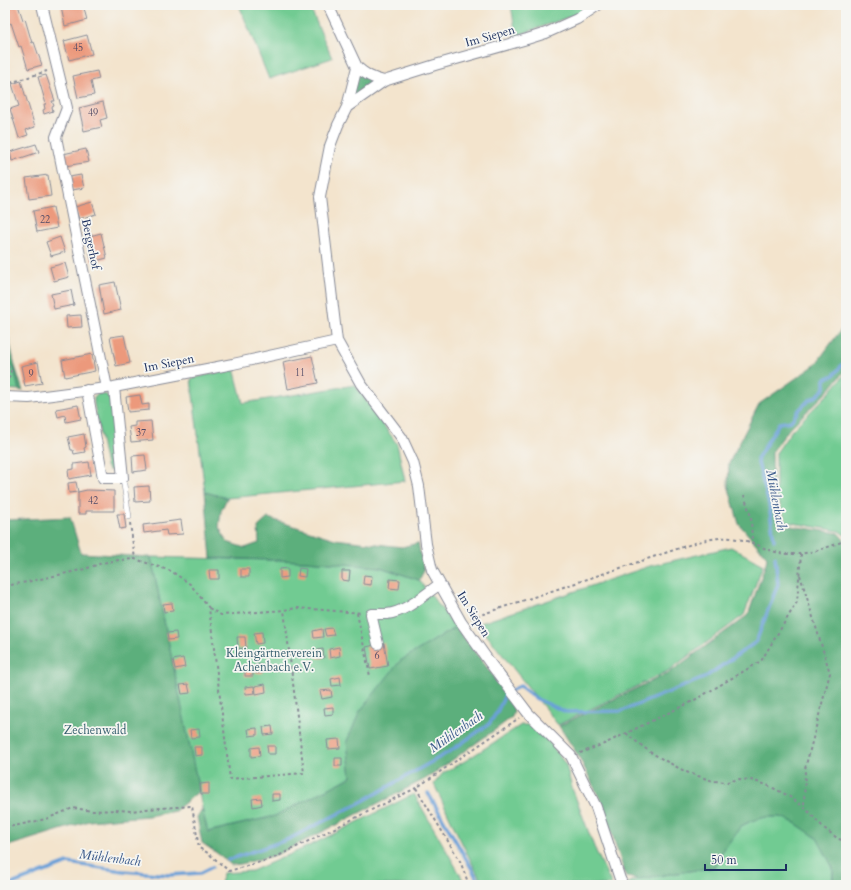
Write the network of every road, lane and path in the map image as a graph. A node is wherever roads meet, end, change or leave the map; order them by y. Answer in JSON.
{"nodes":[{"id":1,"x":42,"y":5,"type":"edge"},
{"id":2,"x":328,"y":5,"type":"edge"},
{"id":3,"x":598,"y":5,"type":"edge"},
{"id":4,"x":5,"y":66,"type":"edge"},
{"id":5,"x":357,"y":67,"type":"junction"},
{"id":6,"x":57,"y":68,"type":"junction"},
{"id":7,"x":384,"y":81,"type":"junction"},
{"id":8,"x":347,"y":106,"type":"junction"},
{"id":9,"x":337,"y":341,"type":"junction"},
{"id":10,"x":5,"y":356,"type":"edge"},
{"id":11,"x":6,"y":366,"type":"edge"},
{"id":12,"x":111,"y":388,"type":"junction"},
{"id":13,"x":87,"y":390,"type":"junction"},
{"id":14,"x":5,"y":397,"type":"edge"},
{"id":15,"x":123,"y":478,"type":"junction"},
{"id":16,"x":744,"y":495,"type":"dead end"},
{"id":17,"x":129,"y":517,"type":"joint"},
{"id":18,"x":846,"y":540,"type":"edge"},
{"id":19,"x":752,"y":543,"type":"junction"},
{"id":20,"x":801,"y":554,"type":"junction"},
{"id":21,"x":135,"y":560,"type":"junction"},
{"id":22,"x":800,"y":573,"type":"junction"},
{"id":23,"x":440,"y":584,"type":"junction"},
{"id":24,"x":5,"y":586,"type":"edge"},
{"id":25,"x":209,"y":608,"type":"junction"},
{"id":26,"x":284,"y":610,"type":"junction"},
{"id":27,"x":357,"y":613,"type":"junction"},
{"id":28,"x":371,"y":614,"type":"junction"},
{"id":29,"x":461,"y":622,"type":"junction"},
{"id":30,"x":378,"y":644,"type":"dead end"},
{"id":31,"x":370,"y":676,"type":"dead end"},
{"id":32,"x":528,"y":712,"type":"junction"},
{"id":33,"x":626,"y":733,"type":"junction"},
{"id":34,"x":571,"y":756,"type":"junction"},
{"id":35,"x":416,"y":788,"type":"junction"},
{"id":36,"x":804,"y":807,"type":"junction"},
{"id":37,"x":5,"y":827,"type":"edge"},
{"id":38,"x":846,"y":842,"type":"edge"},
{"id":39,"x":846,"y":881,"type":"edge"},
{"id":40,"x":469,"y":885,"type":"edge"},
{"id":41,"x":623,"y":885,"type":"edge"},
{"id":42,"x":842,"y":885,"type":"edge"}],
"edges":[{"from":1,"to":6,"type":"street"},
{"from":2,"to":5,"type":"street"},
{"from":3,"to":7,"type":"street","name":"Im Siepen"},
{"from":4,"to":6,"type":"path"},
{"from":5,"to":7,"type":"street"},
{"from":5,"to":8,"type":"street","name":"Im Siepen"},
{"from":6,"to":12,"type":"street","name":"Bergerhof"},
{"from":7,"to":8,"type":"street","name":"Im Siepen"},
{"from":8,"to":9,"type":"street","name":"Im Siepen"},
{"from":9,"to":12,"type":"street","name":"Im Siepen"},
{"from":9,"to":23,"type":"street","name":"Im Siepen"},
{"from":10,"to":11,"type":"path"},
{"from":11,"to":14,"type":"path"},
{"from":12,"to":13,"type":"street","name":"Im Siepen"},
{"from":12,"to":15,"type":"street","name":"Bergerhof"},
{"from":13,"to":14,"type":"street","name":"Im Siepen"},
{"from":13,"to":15,"type":"street"},
{"from":15,"to":17,"type":"lane"},
{"from":16,"to":19,"type":"path"},
{"from":17,"to":21,"type":"path"},
{"from":18,"to":20,"type":"path"},
{"from":19,"to":20,"type":"path"},
{"from":19,"to":29,"type":"path"},
{"from":20,"to":22,"type":"path"},
{"from":21,"to":24,"type":"path"},
{"from":21,"to":25,"type":"path"},
{"from":22,"to":33,"type":"path"},
{"from":22,"to":36,"type":"path"},
{"from":23,"to":28,"type":"street"},
{"from":23,"to":29,"type":"street","name":"Im Siepen"},
{"from":25,"to":26,"type":"path"},
{"from":25,"to":26,"type":"path"},
{"from":26,"to":27,"type":"path"},
{"from":27,"to":28,"type":"path"},
{"from":27,"to":31,"type":"path"},
{"from":28,"to":30,"type":"street"},
{"from":29,"to":32,"type":"street","name":"Im Siepen"},
{"from":32,"to":34,"type":"street","name":"Im Siepen"},
{"from":32,"to":35,"type":"path"},
{"from":33,"to":34,"type":"path"},
{"from":33,"to":36,"type":"path"},
{"from":34,"to":41,"type":"street","name":"Im Siepen"},
{"from":35,"to":37,"type":"path"},
{"from":35,"to":40,"type":"path"},
{"from":36,"to":38,"type":"path"},
{"from":39,"to":42,"type":"path"}]}
